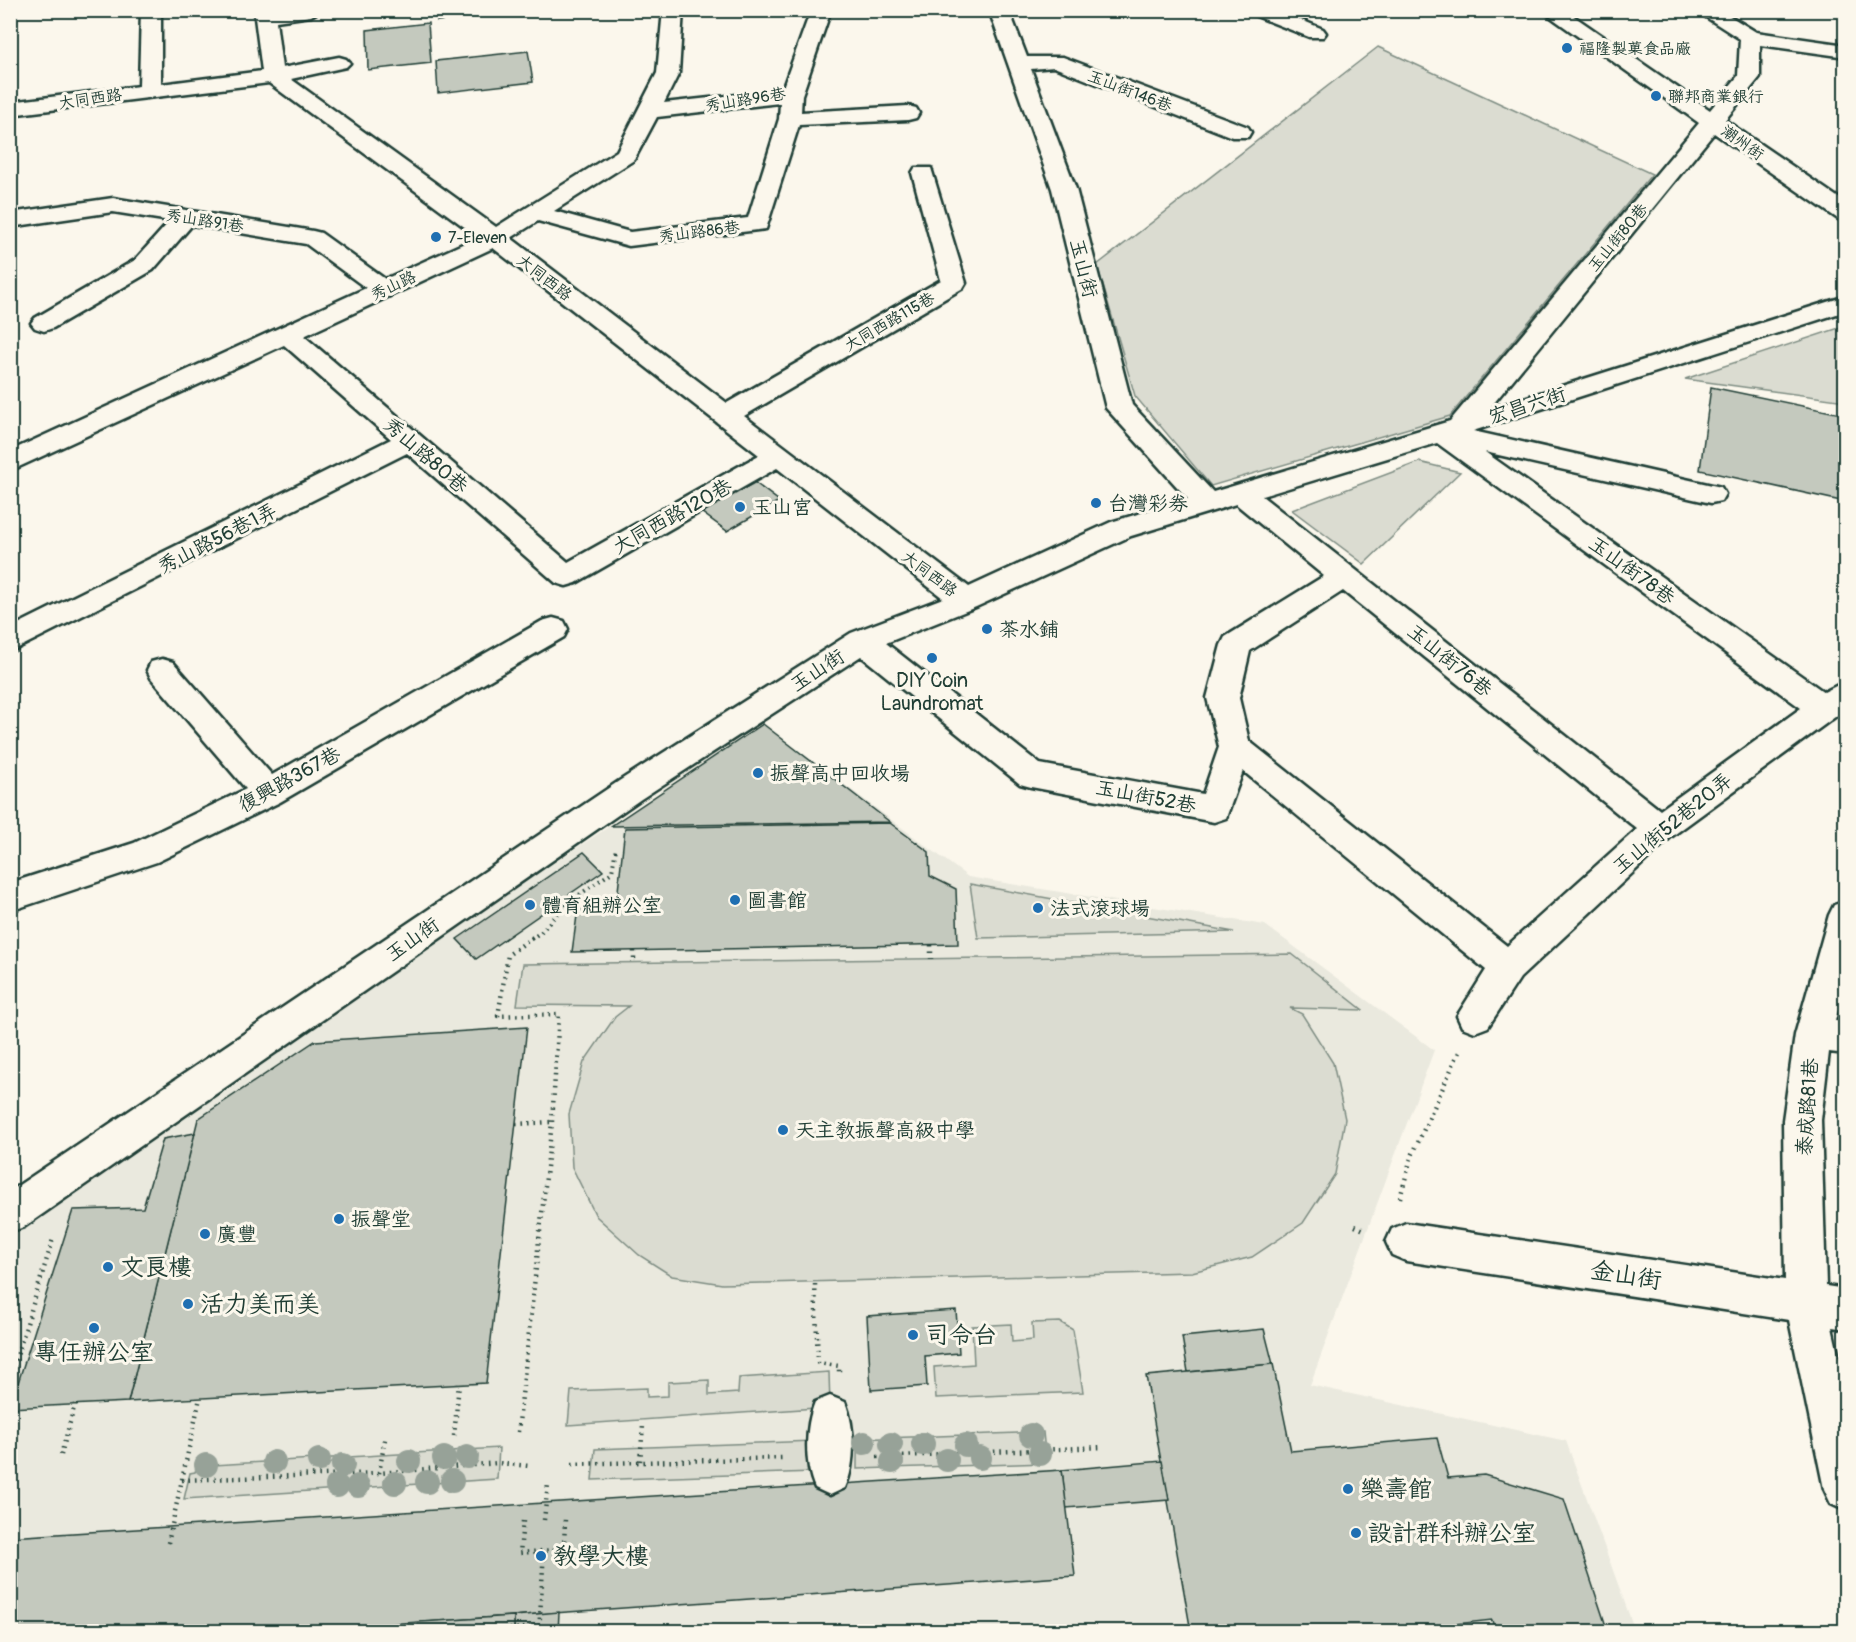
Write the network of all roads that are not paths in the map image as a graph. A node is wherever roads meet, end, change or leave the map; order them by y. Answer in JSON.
{"nodes":[{"id":1,"x":151,"y":10,"type":"edge"},
{"id":2,"x":311,"y":10,"type":"edge"},
{"id":3,"x":673,"y":10,"type":"edge"},
{"id":4,"x":820,"y":10,"type":"edge"},
{"id":5,"x":999,"y":10,"type":"edge"},
{"id":6,"x":1258,"y":10,"type":"edge"},
{"id":7,"x":1551,"y":10,"type":"edge"},
{"id":8,"x":1705,"y":10,"type":"edge"},
{"id":9,"x":264,"y":14,"type":"edge"},
{"id":10,"x":1316,"y":33,"type":"dead end"},
{"id":11,"x":1750,"y":37,"type":"junction"},
{"id":12,"x":1845,"y":51,"type":"edge"},
{"id":13,"x":339,"y":63,"type":"dead end"},
{"id":14,"x":1019,"y":64,"type":"junction"},
{"id":15,"x":273,"y":76,"type":"junction"},
{"id":16,"x":150,"y":90,"type":"junction"},
{"id":17,"x":791,"y":95,"type":"junction"},
{"id":18,"x":10,"y":109,"type":"edge"},
{"id":19,"x":648,"y":111,"type":"junction"},
{"id":20,"x":908,"y":113,"type":"dead end"},
{"id":21,"x":790,"y":119,"type":"junction"},
{"id":22,"x":1713,"y":122,"type":"junction"},
{"id":23,"x":1240,"y":132,"type":"dead end"},
{"id":24,"x":923,"y":173,"type":"dead end"},
{"id":25,"x":535,"y":213,"type":"junction"},
{"id":26,"x":1845,"y":214,"type":"edge"},
{"id":27,"x":187,"y":217,"type":"junction"},
{"id":28,"x":10,"y":220,"type":"edge"},
{"id":29,"x":495,"y":238,"type":"junction"},
{"id":30,"x":384,"y":290,"type":"junction"},
{"id":31,"x":1845,"y":303,"type":"edge"},
{"id":32,"x":44,"y":323,"type":"dead end"},
{"id":33,"x":287,"y":335,"type":"junction"},
{"id":34,"x":725,"y":416,"type":"junction"},
{"id":35,"x":1450,"y":430,"type":"junction"},
{"id":36,"x":410,"y":441,"type":"junction"},
{"id":37,"x":778,"y":456,"type":"junction"},
{"id":38,"x":10,"y":462,"type":"edge"},
{"id":39,"x":1240,"y":494,"type":"junction"},
{"id":40,"x":1711,"y":494,"type":"dead end"},
{"id":41,"x":1208,"y":503,"type":"junction"},
{"id":42,"x":566,"y":576,"type":"joint"},
{"id":43,"x":1346,"y":576,"type":"junction"},
{"id":44,"x":966,"y":600,"type":"junction"},
{"id":45,"x":553,"y":629,"type":"dead end"},
{"id":46,"x":15,"y":631,"type":"edge"},
{"id":47,"x":862,"y":640,"type":"junction"},
{"id":48,"x":162,"y":670,"type":"dead end"},
{"id":49,"x":1834,"y":699,"type":"edge"},
{"id":50,"x":1235,"y":747,"type":"junction"},
{"id":51,"x":268,"y":793,"type":"junction"},
{"id":52,"x":1659,"y":828,"type":"junction"},
{"id":53,"x":10,"y":897,"type":"edge"},
{"id":54,"x":1845,"y":915,"type":"edge"},
{"id":55,"x":1508,"y":967,"type":"junction"},
{"id":56,"x":1475,"y":1016,"type":"road end"},
{"id":57,"x":1829,"y":1036,"type":"edge"},
{"id":58,"x":10,"y":1214,"type":"edge"},
{"id":59,"x":1406,"y":1242,"type":"road end"},
{"id":60,"x":1826,"y":1306,"type":"edge"},
{"id":61,"x":1845,"y":1489,"type":"edge"}],
"edges":[{"from":1,"to":16,"type":"street"},
{"from":2,"to":9,"type":"street"},
{"from":3,"to":19,"type":"street","name":"秀山路"},
{"from":4,"to":17,"type":"street","name":"秀山路96巷"},
{"from":5,"to":14,"type":"street","name":"玉山街"},
{"from":6,"to":10,"type":"street"},
{"from":7,"to":22,"type":"street","name":"潮州街"},
{"from":8,"to":11,"type":"street"},
{"from":9,"to":15,"type":"street"},
{"from":11,"to":12,"type":"street"},
{"from":11,"to":22,"type":"street","name":"玉山街80巷"},
{"from":13,"to":15,"type":"street"},
{"from":14,"to":23,"type":"street","name":"玉山街146巷"},
{"from":14,"to":41,"type":"street","name":"玉山街"},
{"from":15,"to":16,"type":"street","name":"大同西路"},
{"from":15,"to":29,"type":"street","name":"大同西路"},
{"from":16,"to":18,"type":"street","name":"大同西路"},
{"from":17,"to":19,"type":"street","name":"秀山路96巷"},
{"from":17,"to":21,"type":"street"},
{"from":19,"to":25,"type":"street","name":"秀山路"},
{"from":20,"to":21,"type":"street"},
{"from":21,"to":25,"type":"street","name":"秀山路86巷"},
{"from":22,"to":26,"type":"street","name":"潮州街"},
{"from":22,"to":35,"type":"street","name":"玉山街80巷"},
{"from":24,"to":34,"type":"street","name":"大同西路115巷"},
{"from":25,"to":29,"type":"street","name":"秀山路"},
{"from":27,"to":28,"type":"street","name":"秀山路91巷"},
{"from":27,"to":30,"type":"street","name":"秀山路91巷"},
{"from":27,"to":32,"type":"street"},
{"from":29,"to":30,"type":"street","name":"秀山路"},
{"from":29,"to":34,"type":"street","name":"大同西路"},
{"from":30,"to":33,"type":"street","name":"秀山路"},
{"from":31,"to":35,"type":"street","name":"宏昌六街"},
{"from":33,"to":36,"type":"street","name":"秀山路80巷"},
{"from":33,"to":38,"type":"street","name":"秀山路"},
{"from":34,"to":37,"type":"street","name":"大同西路"},
{"from":35,"to":39,"type":"street","name":"宏昌六街"},
{"from":35,"to":40,"type":"street"},
{"from":35,"to":49,"type":"street","name":"玉山街78巷"},
{"from":36,"to":42,"type":"street","name":"秀山路80巷"},
{"from":36,"to":46,"type":"street","name":"秀山路56巷1弄"},
{"from":37,"to":42,"type":"street","name":"大同西路120巷"},
{"from":37,"to":44,"type":"street","name":"大同西路"},
{"from":39,"to":41,"type":"street","name":"宏昌六街"},
{"from":39,"to":43,"type":"street","name":"玉山街76巷"},
{"from":41,"to":44,"type":"street","name":"玉山街"},
{"from":43,"to":50,"type":"street"},
{"from":43,"to":52,"type":"street","name":"玉山街76巷"},
{"from":44,"to":47,"type":"street","name":"玉山街"},
{"from":45,"to":51,"type":"street","name":"復興路367巷"},
{"from":47,"to":50,"type":"street","name":"玉山街52巷"},
{"from":47,"to":58,"type":"street","name":"玉山街"},
{"from":48,"to":51,"type":"street"},
{"from":49,"to":52,"type":"street","name":"玉山街52巷20弄"},
{"from":50,"to":55,"type":"street"},
{"from":51,"to":53,"type":"street","name":"復興路367巷"},
{"from":52,"to":55,"type":"street","name":"玉山街52巷20弄"},
{"from":54,"to":57,"type":"street","name":"泰成路81巷"},
{"from":55,"to":56,"type":"street","name":"玉山街52巷20弄"},
{"from":57,"to":60,"type":"street","name":"泰成路81巷"},
{"from":59,"to":60,"type":"street","name":"金山街"},
{"from":60,"to":61,"type":"street","name":"泰成路81巷"}]}
